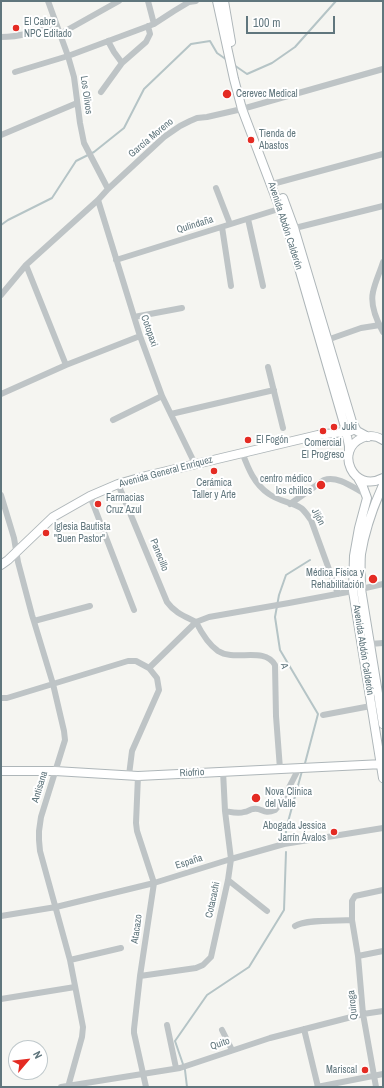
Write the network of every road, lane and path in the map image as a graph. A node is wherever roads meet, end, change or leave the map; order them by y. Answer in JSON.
{"nodes":[{"id":1,"x":48,"y":1,"type":"edge"},
{"id":2,"x":118,"y":1,"type":"edge"},
{"id":3,"x":148,"y":1,"type":"edge"},
{"id":4,"x":196,"y":1,"type":"edge"},
{"id":5,"x":217,"y":1,"type":"edge"},
{"id":6,"x":224,"y":1,"type":"edge"},
{"id":7,"x":56,"y":25,"type":"junction"},
{"id":8,"x":151,"y":25,"type":"junction"},
{"id":9,"x":60,"y":34,"type":"junction"},
{"id":10,"x":1,"y":37,"type":"edge"},
{"id":11,"x":108,"y":41,"type":"junction"},
{"id":12,"x":229,"y":45,"type":"junction"},
{"id":13,"x":68,"y":56,"type":"junction"},
{"id":14,"x":122,"y":63,"type":"junction"},
{"id":15,"x":383,"y":69,"type":"edge"},
{"id":16,"x":15,"y":72,"type":"dead end"},
{"id":17,"x":101,"y":92,"type":"dead end"},
{"id":18,"x":77,"y":103,"type":"junction"},
{"id":19,"x":244,"y":108,"type":"junction"},
{"id":20,"x":1,"y":135,"type":"edge"},
{"id":21,"x":383,"y":154,"type":"edge"},
{"id":22,"x":276,"y":183,"type":"junction"},
{"id":23,"x":216,"y":188,"type":"dead end"},
{"id":24,"x":108,"y":189,"type":"junction"},
{"id":25,"x":98,"y":200,"type":"junction"},
{"id":26,"x":383,"y":206,"type":"edge"},
{"id":27,"x":283,"y":208,"type":"junction"},
{"id":28,"x":248,"y":219,"type":"junction"},
{"id":29,"x":230,"y":224,"type":"junction"},
{"id":30,"x":222,"y":227,"type":"junction"},
{"id":31,"x":291,"y":229,"type":"junction"},
{"id":32,"x":116,"y":260,"type":"junction"},
{"id":33,"x":383,"y":262,"type":"edge"},
{"id":34,"x":26,"y":265,"type":"junction"},
{"id":35,"x":231,"y":286,"type":"dead end"},
{"id":36,"x":263,"y":286,"type":"dead end"},
{"id":37,"x":1,"y":295,"type":"edge"},
{"id":38,"x":182,"y":308,"type":"dead end"},
{"id":39,"x":134,"y":317,"type":"junction"},
{"id":40,"x":380,"y":321,"type":"edge"},
{"id":41,"x":383,"y":332,"type":"edge"},
{"id":42,"x":140,"y":336,"type":"junction"},
{"id":43,"x":327,"y":340,"type":"junction"},
{"id":44,"x":66,"y":365,"type":"junction"},
{"id":45,"x":268,"y":367,"type":"dead end"},
{"id":46,"x":274,"y":390,"type":"junction"},
{"id":47,"x":1,"y":394,"type":"edge"},
{"id":48,"x":162,"y":396,"type":"junction"},
{"id":49,"x":170,"y":414,"type":"junction"},
{"id":50,"x":113,"y":420,"type":"dead end"},
{"id":51,"x":283,"y":428,"type":"dead end"},
{"id":52,"x":357,"y":431,"type":"junction"},
{"id":53,"x":346,"y":432,"type":"junction"},
{"id":54,"x":332,"y":434,"type":"junction"},
{"id":55,"x":383,"y":435,"type":"edge"},
{"id":56,"x":369,"y":436,"type":"junction"},
{"id":57,"x":383,"y":440,"type":"edge"},
{"id":58,"x":349,"y":449,"type":"junction"},
{"id":59,"x":242,"y":452,"type":"junction"},
{"id":60,"x":195,"y":464,"type":"junction"},
{"id":61,"x":358,"y":478,"type":"junction"},
{"id":62,"x":383,"y":478,"type":"edge"},
{"id":63,"x":118,"y":484,"type":"junction"},
{"id":64,"x":383,"y":485,"type":"edge"},
{"id":65,"x":1,"y":495,"type":"edge"},
{"id":66,"x":367,"y":495,"type":"junction"},
{"id":67,"x":90,"y":496,"type":"junction"},
{"id":68,"x":380,"y":500,"type":"edge"},
{"id":69,"x":290,"y":504,"type":"junction"},
{"id":70,"x":17,"y":550,"type":"junction"},
{"id":71,"x":1,"y":565,"type":"edge"},
{"id":72,"x":383,"y":584,"type":"edge"},
{"id":73,"x":357,"y":590,"type":"junction"},
{"id":74,"x":338,"y":594,"type":"junction"},
{"id":75,"x":90,"y":606,"type":"dead end"},
{"id":76,"x":134,"y":610,"type":"dead end"},
{"id":77,"x":34,"y":621,"type":"junction"},
{"id":78,"x":196,"y":622,"type":"junction"},
{"id":79,"x":383,"y":642,"type":"edge"},
{"id":80,"x":370,"y":644,"type":"junction"},
{"id":81,"x":150,"y":668,"type":"junction"},
{"id":82,"x":53,"y":684,"type":"junction"},
{"id":83,"x":1,"y":698,"type":"edge"},
{"id":84,"x":382,"y":704,"type":"edge"},
{"id":85,"x":371,"y":705,"type":"junction"},
{"id":86,"x":323,"y":715,"type":"dead end"},
{"id":87,"x":383,"y":724,"type":"edge"},
{"id":88,"x":382,"y":764,"type":"edge"},
{"id":89,"x":302,"y":768,"type":"junction"},
{"id":90,"x":280,"y":769,"type":"junction"},
{"id":91,"x":1,"y":770,"type":"edge"},
{"id":92,"x":56,"y":771,"type":"junction"},
{"id":93,"x":223,"y":771,"type":"junction"},
{"id":94,"x":133,"y":776,"type":"junction"},
{"id":95,"x":383,"y":778,"type":"edge"},
{"id":96,"x":225,"y":811,"type":"junction"},
{"id":97,"x":383,"y":828,"type":"edge"},
{"id":98,"x":231,"y":859,"type":"junction"},
{"id":99,"x":228,"y":880,"type":"junction"},
{"id":100,"x":154,"y":883,"type":"junction"},
{"id":101,"x":383,"y":890,"type":"edge"},
{"id":102,"x":56,"y":907,"type":"junction"},
{"id":103,"x":267,"y":911,"type":"dead end"},
{"id":104,"x":1,"y":916,"type":"edge"},
{"id":105,"x":352,"y":920,"type":"junction"},
{"id":106,"x":295,"y":926,"type":"dead end"},
{"id":107,"x":121,"y":948,"type":"dead end"},
{"id":108,"x":383,"y":951,"type":"edge"},
{"id":109,"x":358,"y":956,"type":"junction"},
{"id":110,"x":70,"y":960,"type":"junction"},
{"id":111,"x":140,"y":976,"type":"junction"},
{"id":112,"x":75,"y":987,"type":"junction"},
{"id":113,"x":1,"y":999,"type":"edge"},
{"id":114,"x":383,"y":1011,"type":"edge"},
{"id":115,"x":363,"y":1014,"type":"junction"},
{"id":116,"x":167,"y":1025,"type":"dead end"},
{"id":117,"x":304,"y":1029,"type":"junction"},
{"id":118,"x":222,"y":1030,"type":"dead end"},
{"id":119,"x":232,"y":1050,"type":"junction"},
{"id":120,"x":178,"y":1068,"type":"junction"},
{"id":121,"x":143,"y":1074,"type":"junction"},
{"id":122,"x":383,"y":1074,"type":"edge"},
{"id":123,"x":374,"y":1076,"type":"junction"},
{"id":124,"x":66,"y":1087,"type":"edge"},
{"id":125,"x":146,"y":1087,"type":"edge"},
{"id":126,"x":317,"y":1087,"type":"edge"},
{"id":127,"x":376,"y":1087,"type":"edge"}],
"edges":[{"from":1,"to":7,"type":"street","name":"Los Olivos"},
{"from":2,"to":9,"type":"street"},
{"from":3,"to":8,"type":"street"},
{"from":4,"to":8,"type":"street"},
{"from":5,"to":12,"type":"main road","name":"Avenida Abdón Calderón"},
{"from":6,"to":12,"type":"main road","name":"Avenida Abdón Calderón"},
{"from":7,"to":9,"type":"street","name":"Los Olivos"},
{"from":7,"to":10,"type":"street"},
{"from":8,"to":11,"type":"street"},
{"from":8,"to":14,"type":"street"},
{"from":9,"to":13,"type":"street","name":"Los Olivos"},
{"from":11,"to":13,"type":"street"},
{"from":11,"to":14,"type":"street"},
{"from":12,"to":19,"type":"main road","name":"Avenida Abdón Calderón"},
{"from":13,"to":16,"type":"street"},
{"from":13,"to":18,"type":"street","name":"Los Olivos"},
{"from":14,"to":17,"type":"street"},
{"from":15,"to":19,"type":"street","name":"García Moreno"},
{"from":18,"to":20,"type":"street"},
{"from":18,"to":24,"type":"street","name":"Los Olivos"},
{"from":19,"to":22,"type":"main road","name":"Avenida Abdón Calderón"},
{"from":19,"to":24,"type":"street","name":"García Moreno"},
{"from":19,"to":27,"type":"main road","name":"Avenida Abdón Calderón"},
{"from":21,"to":22,"type":"street"},
{"from":22,"to":27,"type":"main road","name":"Avenida Abdón Calderón"},
{"from":23,"to":29,"type":"street"},
{"from":24,"to":25,"type":"street","name":"García Moreno"},
{"from":25,"to":32,"type":"street","name":"Cotopaxi"},
{"from":25,"to":34,"type":"street","name":"García Moreno"},
{"from":26,"to":31,"type":"street"},
{"from":27,"to":28,"type":"street","name":"Qulindaña"},
{"from":27,"to":31,"type":"main road","name":"Avenida Abdón Calderón"},
{"from":28,"to":29,"type":"street","name":"Qulindaña"},
{"from":28,"to":36,"type":"street"},
{"from":29,"to":30,"type":"street","name":"Qulindaña"},
{"from":30,"to":32,"type":"street","name":"Qulindaña"},
{"from":30,"to":35,"type":"street"},
{"from":31,"to":43,"type":"main road","name":"Avenida Abdón Calderón"},
{"from":31,"to":53,"type":"main road","name":"Avenida Abdón Calderón"},
{"from":32,"to":39,"type":"street","name":"Cotopaxi"},
{"from":33,"to":40,"type":"street"},
{"from":34,"to":37,"type":"street","name":"García Moreno"},
{"from":34,"to":44,"type":"street"},
{"from":38,"to":39,"type":"street"},
{"from":39,"to":42,"type":"street","name":"Cotopaxi"},
{"from":40,"to":41,"type":"street"},
{"from":40,"to":43,"type":"street"},
{"from":42,"to":44,"type":"street"},
{"from":42,"to":48,"type":"street","name":"Cotopaxi"},
{"from":43,"to":52,"type":"main road","name":"Avenida Abdón Calderón"},
{"from":44,"to":47,"type":"street"},
{"from":45,"to":46,"type":"street"},
{"from":46,"to":49,"type":"street"},
{"from":46,"to":51,"type":"street"},
{"from":48,"to":49,"type":"street","name":"Cotopaxi"},
{"from":48,"to":50,"type":"street"},
{"from":49,"to":60,"type":"street","name":"Cotopaxi"},
{"from":52,"to":53,"type":"main road","name":"Avenida General Enríquez"},
{"from":52,"to":56,"type":"main road"},
{"from":53,"to":54,"type":"main road","name":"Avenida General Enríquez"},
{"from":53,"to":58,"type":"main road","name":"Avenida Abdón Calderón"},
{"from":54,"to":58,"type":"main road"},
{"from":54,"to":59,"type":"main road","name":"Avenida General Enríquez"},
{"from":55,"to":56,"type":"main road"},
{"from":56,"to":57,"type":"main road"},
{"from":56,"to":58,"type":"main road"},
{"from":58,"to":61,"type":"main road","name":"Avenida Abdón Calderón"},
{"from":59,"to":60,"type":"main road","name":"Avenida General Enríquez"},
{"from":59,"to":69,"type":"street","name":"Jijón"},
{"from":60,"to":63,"type":"main road","name":"Avenida General Enríquez"},
{"from":61,"to":62,"type":"main road"},
{"from":61,"to":66,"type":"main road"},
{"from":63,"to":67,"type":"main road","name":"Avenida General Enríquez"},
{"from":63,"to":78,"type":"street","name":"Panecillo"},
{"from":64,"to":68,"type":"main road","name":"Avenida Abdón Calderón"},
{"from":65,"to":70,"type":"street","name":"Antisana"},
{"from":66,"to":69,"type":"street"},
{"from":66,"to":73,"type":"main road","name":"Avenida Abdón Calderón"},
{"from":67,"to":70,"type":"main road","name":"Avenida General Enríquez"},
{"from":67,"to":76,"type":"street"},
{"from":68,"to":73,"type":"main road","name":"Avenida Abdón Calderón"},
{"from":69,"to":74,"type":"street","name":"Jijón"},
{"from":70,"to":71,"type":"main road","name":"Avenida General Enríquez"},
{"from":70,"to":77,"type":"street","name":"Antisana"},
{"from":72,"to":73,"type":"street"},
{"from":73,"to":74,"type":"street"},
{"from":73,"to":80,"type":"main road","name":"Avenida Abdón Calderón"},
{"from":73,"to":85,"type":"main road","name":"Avenida Abdón Calderón"},
{"from":74,"to":78,"type":"street"},
{"from":75,"to":77,"type":"street"},
{"from":77,"to":82,"type":"street","name":"Antisana"},
{"from":78,"to":81,"type":"street"},
{"from":78,"to":90,"type":"street","name":"A"},
{"from":79,"to":80,"type":"street"},
{"from":80,"to":84,"type":"main road","name":"Avenida Abdón Calderón"},
{"from":81,"to":82,"type":"street"},
{"from":81,"to":94,"type":"street","name":"Atacazo"},
{"from":82,"to":83,"type":"street"},
{"from":82,"to":92,"type":"street","name":"Antisana"},
{"from":84,"to":85,"type":"street"},
{"from":84,"to":87,"type":"main road","name":"Avenida Abdón Calderón"},
{"from":85,"to":86,"type":"street"},
{"from":85,"to":88,"type":"main road","name":"Avenida Abdón Calderón"},
{"from":88,"to":89,"type":"main road","name":"Riofrìo"},
{"from":88,"to":95,"type":"main road","name":"Avenida Abdón Calderón"},
{"from":89,"to":90,"type":"main road","name":"Riofrìo"},
{"from":89,"to":96,"type":"street"},
{"from":90,"to":93,"type":"main road","name":"Riofrìo"},
{"from":91,"to":92,"type":"main road","name":"Riofrìo"},
{"from":92,"to":94,"type":"main road","name":"Riofrìo"},
{"from":92,"to":102,"type":"street","name":"Antisana"},
{"from":93,"to":94,"type":"main road","name":"Riofrìo"},
{"from":93,"to":96,"type":"street","name":"Cotacachi"},
{"from":94,"to":100,"type":"street","name":"Atacazo"},
{"from":96,"to":98,"type":"street","name":"Cotacachi"},
{"from":97,"to":98,"type":"street","name":"España"},
{"from":98,"to":99,"type":"street","name":"Cotacachi"},
{"from":98,"to":100,"type":"street","name":"España"},
{"from":99,"to":103,"type":"street"},
{"from":99,"to":111,"type":"street","name":"Cotacachi"},
{"from":100,"to":102,"type":"street","name":"España"},
{"from":100,"to":111,"type":"street","name":"Atacazo"},
{"from":101,"to":105,"type":"street","name":"Quiroga"},
{"from":102,"to":104,"type":"street","name":"España"},
{"from":102,"to":110,"type":"street","name":"Antisana"},
{"from":105,"to":106,"type":"street"},
{"from":105,"to":109,"type":"street","name":"Quiroga"},
{"from":107,"to":110,"type":"street"},
{"from":108,"to":109,"type":"street"},
{"from":109,"to":115,"type":"street","name":"Quiroga"},
{"from":110,"to":112,"type":"street","name":"Antisana"},
{"from":111,"to":121,"type":"street","name":"Atacazo"},
{"from":112,"to":113,"type":"street"},
{"from":112,"to":124,"type":"street","name":"Antisana"},
{"from":114,"to":115,"type":"street","name":"Quito"},
{"from":115,"to":117,"type":"street","name":"Quito"},
{"from":115,"to":123,"type":"street","name":"Quiroga"},
{"from":116,"to":120,"type":"street"},
{"from":117,"to":119,"type":"street","name":"Quito"},
{"from":117,"to":126,"type":"street"},
{"from":118,"to":119,"type":"street"},
{"from":119,"to":120,"type":"street","name":"Quito"},
{"from":120,"to":121,"type":"street","name":"Quito"},
{"from":121,"to":124,"type":"street","name":"Quito"},
{"from":121,"to":125,"type":"street","name":"Atacazo"},
{"from":122,"to":123,"type":"street"},
{"from":123,"to":126,"type":"street"},
{"from":123,"to":127,"type":"street","name":"Quiroga"}]}
